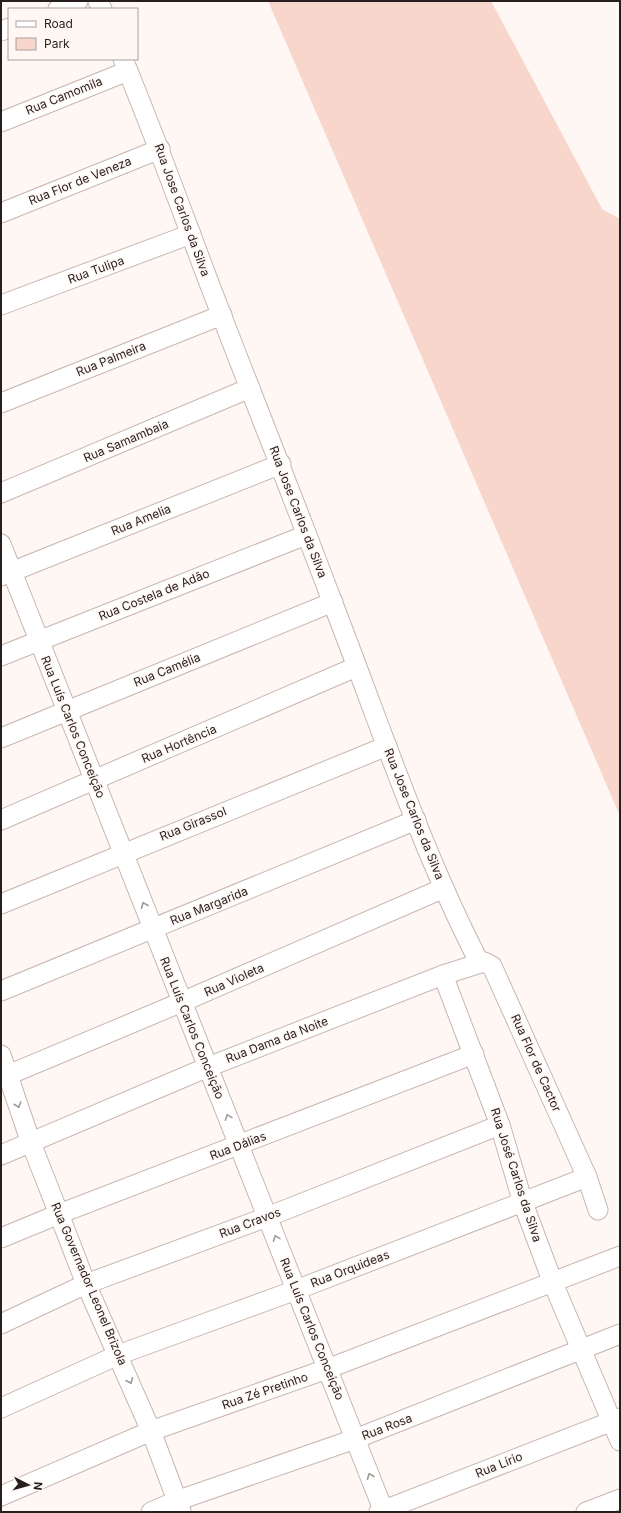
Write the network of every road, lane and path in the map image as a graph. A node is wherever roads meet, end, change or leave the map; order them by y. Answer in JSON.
{"nodes":[{"id":1,"x":78,"y":1,"type":"edge"},
{"id":2,"x":60,"y":8,"type":"edge"},
{"id":3,"x":125,"y":65,"type":"edge"},
{"id":4,"x":1,"y":122,"type":"edge"},
{"id":5,"x":160,"y":149,"type":"junction"},
{"id":6,"x":1,"y":213,"type":"edge"},
{"id":7,"x":191,"y":234,"type":"junction"},
{"id":8,"x":1,"y":305,"type":"edge"},
{"id":9,"x":222,"y":315,"type":"junction"},
{"id":10,"x":250,"y":388,"type":"junction"},
{"id":11,"x":1,"y":403,"type":"edge"},
{"id":12,"x":281,"y":464,"type":"junction"},
{"id":13,"x":1,"y":494,"type":"edge"},
{"id":14,"x":306,"y":535,"type":"junction"},
{"id":15,"x":1,"y":544,"type":"edge"},
{"id":16,"x":6,"y":573,"type":"edge"},
{"id":17,"x":333,"y":602,"type":"junction"},
{"id":18,"x":39,"y":640,"type":"junction"},
{"id":19,"x":1,"y":656,"type":"edge"},
{"id":20,"x":356,"y":667,"type":"junction"},
{"id":21,"x":67,"y":710,"type":"junction"},
{"id":22,"x":1,"y":738,"type":"edge"},
{"id":23,"x":387,"y":746,"type":"junction"},
{"id":24,"x":95,"y":781,"type":"junction"},
{"id":25,"x":1,"y":820,"type":"edge"},
{"id":26,"x":416,"y":820,"type":"junction"},
{"id":27,"x":123,"y":853,"type":"junction"},
{"id":28,"x":444,"y":888,"type":"junction"},
{"id":29,"x":1,"y":904,"type":"edge"},
{"id":30,"x":153,"y":929,"type":"junction"},
{"id":31,"x":479,"y":962,"type":"junction"},
{"id":32,"x":443,"y":975,"type":"junction"},
{"id":33,"x":1,"y":991,"type":"edge"},
{"id":34,"x":182,"y":1002,"type":"junction"},
{"id":35,"x":474,"y":1054,"type":"junction"},
{"id":36,"x":1,"y":1055,"type":"edge"},
{"id":37,"x":208,"y":1067,"type":"junction"},
{"id":38,"x":5,"y":1077,"type":"edge"},
{"id":39,"x":500,"y":1125,"type":"junction"},
{"id":40,"x":31,"y":1143,"type":"junction"},
{"id":41,"x":239,"y":1146,"type":"junction"},
{"id":42,"x":1,"y":1155,"type":"edge"},
{"id":43,"x":588,"y":1177,"type":"junction"},
{"id":44,"x":523,"y":1203,"type":"junction"},
{"id":45,"x":598,"y":1210,"type":"dead end"},
{"id":46,"x":59,"y":1214,"type":"junction"},
{"id":47,"x":267,"y":1217,"type":"junction"},
{"id":48,"x":1,"y":1238,"type":"edge"},
{"id":49,"x":620,"y":1256,"type":"edge"},
{"id":50,"x":553,"y":1282,"type":"junction"},
{"id":51,"x":86,"y":1284,"type":"junction"},
{"id":52,"x":296,"y":1290,"type":"junction"},
{"id":53,"x":1,"y":1324,"type":"edge"},
{"id":54,"x":620,"y":1334,"type":"edge"},
{"id":55,"x":581,"y":1351,"type":"junction"},
{"id":56,"x":118,"y":1355,"type":"junction"},
{"id":57,"x":327,"y":1369,"type":"junction"},
{"id":58,"x":1,"y":1408,"type":"edge"},
{"id":59,"x":616,"y":1419,"type":"edge"},
{"id":60,"x":151,"y":1431,"type":"junction"},
{"id":61,"x":355,"y":1439,"type":"junction"},
{"id":62,"x":620,"y":1440,"type":"edge"},
{"id":63,"x":1,"y":1496,"type":"edge"},
{"id":64,"x":620,"y":1499,"type":"edge"},
{"id":65,"x":178,"y":1506,"type":"edge"},
{"id":66,"x":382,"y":1511,"type":"edge"},
{"id":67,"x":151,"y":1512,"type":"edge"},
{"id":68,"x":586,"y":1512,"type":"edge"}],
"edges":[{"from":1,"to":2,"type":"street"},
{"from":3,"to":4,"type":"street","name":"Rua Camomila"},
{"from":3,"to":5,"type":"street","name":"Rua Jose Carlos da Silva"},
{"from":5,"to":6,"type":"street","name":"Rua Flor de Veneza"},
{"from":5,"to":7,"type":"street","name":"Rua Jose Carlos da Silva"},
{"from":7,"to":8,"type":"street","name":"Rua Tulipa"},
{"from":7,"to":9,"type":"street","name":"Rua Jose Carlos da Silva"},
{"from":9,"to":10,"type":"street","name":"Rua Jose Carlos da Silva"},
{"from":9,"to":11,"type":"street","name":"Rua Palmeira"},
{"from":10,"to":12,"type":"street","name":"Rua Jose Carlos da Silva"},
{"from":10,"to":13,"type":"street","name":"Rua Samambaia"},
{"from":12,"to":14,"type":"street","name":"Rua Jose Carlos da Silva"},
{"from":12,"to":16,"type":"street","name":"Rua Amelia"},
{"from":14,"to":17,"type":"street","name":"Rua Jose Carlos da Silva"},
{"from":14,"to":18,"type":"street","name":"Rua Costela de Adão"},
{"from":15,"to":16,"type":"street","name":"Rua Luís Carlos Conceição"},
{"from":16,"to":18,"type":"street","name":"Rua Luís Carlos Conceição"},
{"from":17,"to":20,"type":"street","name":"Rua Jose Carlos da Silva"},
{"from":17,"to":21,"type":"street","name":"Rua Camélia"},
{"from":18,"to":19,"type":"street","name":"Rua Costela de Adão"},
{"from":18,"to":21,"type":"street","name":"Rua Luís Carlos Conceição"},
{"from":20,"to":23,"type":"street","name":"Rua Jose Carlos da Silva"},
{"from":20,"to":24,"type":"street","name":"Rua Hortência"},
{"from":21,"to":22,"type":"street","name":"Rua Camélia"},
{"from":21,"to":24,"type":"street","name":"Rua Luís Carlos Conceição"},
{"from":23,"to":26,"type":"street","name":"Rua Jose Carlos da Silva"},
{"from":23,"to":27,"type":"street","name":"Rua Girassol"},
{"from":24,"to":25,"type":"street","name":"Rua Hortência"},
{"from":24,"to":27,"type":"street","name":"Rua Luís Carlos Conceição"},
{"from":26,"to":28,"type":"street","name":"Rua Jose Carlos da Silva"},
{"from":26,"to":30,"type":"street","name":"Rua Margarida"},
{"from":27,"to":29,"type":"street","name":"Rua Girassol"},
{"from":30,"to":27,"type":"street","name":"Rua Luís Carlos Conceição","one_way":true},
{"from":28,"to":31,"type":"street","name":"Rua Jose Carlos da Silva"},
{"from":28,"to":34,"type":"street","name":"Rua Violeta"},
{"from":30,"to":33,"type":"street","name":"Rua Margarida"},
{"from":30,"to":34,"type":"street","name":"Rua Luís Carlos Conceição"},
{"from":31,"to":32,"type":"street"},
{"from":31,"to":43,"type":"street","name":"Rua Flor de Cactor"},
{"from":32,"to":35,"type":"street","name":"Rua José Carlos da Silva"},
{"from":32,"to":37,"type":"street","name":"Rua Dama da Noite"},
{"from":34,"to":37,"type":"street","name":"Rua Luís Carlos Conceição"},
{"from":34,"to":38,"type":"street","name":"Rua Violeta"},
{"from":35,"to":39,"type":"street","name":"Rua José Carlos da Silva"},
{"from":35,"to":41,"type":"street","name":"Rua Dálias"},
{"from":36,"to":38,"type":"street","name":"Rua Governador Leonel Brizola"},
{"from":37,"to":40,"type":"street","name":"Rua Dama da Noite"},
{"from":41,"to":37,"type":"street","name":"Rua Luís Carlos Conceição","one_way":true},
{"from":38,"to":40,"type":"street","name":"Rua Governador Leonel Brizola","one_way":true},
{"from":39,"to":44,"type":"street","name":"Rua José Carlos da Silva"},
{"from":39,"to":47,"type":"street","name":"Rua Cravos"},
{"from":40,"to":42,"type":"street","name":"Rua Dama da Noite"},
{"from":40,"to":46,"type":"street","name":"Rua Governador Leonel Brizola"},
{"from":41,"to":46,"type":"street","name":"Rua Dálias"},
{"from":41,"to":47,"type":"street","name":"Rua Luís Carlos Conceição"},
{"from":43,"to":44,"type":"street","name":"Rua Orquideas"},
{"from":43,"to":45,"type":"street","name":"Rua Flor de Cactor"},
{"from":44,"to":50,"type":"street","name":"Rua José Carlos da Silva"},
{"from":44,"to":52,"type":"street","name":"Rua Orquideas"},
{"from":46,"to":48,"type":"street","name":"Rua Dálias"},
{"from":46,"to":51,"type":"street","name":"Rua Governador Leonel Brizola"},
{"from":47,"to":51,"type":"street","name":"Rua Cravos"},
{"from":52,"to":47,"type":"street","name":"Rua Luís Carlos Conceição","one_way":true},
{"from":49,"to":50,"type":"street","name":"Rua Zé Pretinho"},
{"from":50,"to":55,"type":"street","name":"Rua José Carlos da Silva"},
{"from":50,"to":57,"type":"street","name":"Rua Zé Pretinho"},
{"from":51,"to":53,"type":"street","name":"Rua Cravos"},
{"from":51,"to":56,"type":"street","name":"Rua Governador Leonel Brizola"},
{"from":52,"to":56,"type":"street","name":"Rua Orquideas"},
{"from":52,"to":57,"type":"street","name":"Rua Luís Carlos Conceição"},
{"from":54,"to":55,"type":"street","name":"Rua Rosa"},
{"from":55,"to":59,"type":"street","name":"Rua José Carlos da Silva"},
{"from":55,"to":61,"type":"street","name":"Rua Rosa"},
{"from":56,"to":58,"type":"street","name":"Rua Orquideas"},
{"from":56,"to":60,"type":"street","name":"Rua Governador Leonel Brizola","one_way":true},
{"from":57,"to":60,"type":"street","name":"Rua Zé Pretinho"},
{"from":57,"to":61,"type":"street","name":"Rua Luís Carlos Conceição"},
{"from":59,"to":62,"type":"street","name":"Rua José Carlos da Silva"},
{"from":59,"to":66,"type":"street","name":"Rua Lírio"},
{"from":60,"to":63,"type":"street","name":"Rua Zé Pretinho"},
{"from":60,"to":65,"type":"street","name":"Rua Governador Leonel Brizola"},
{"from":61,"to":65,"type":"street","name":"Rua Rosa"},
{"from":66,"to":61,"type":"street","name":"Rua Luís Carlos Conceição","one_way":true},
{"from":64,"to":68,"type":"street"},
{"from":65,"to":67,"type":"street","name":"Rua Rosa"}]}
